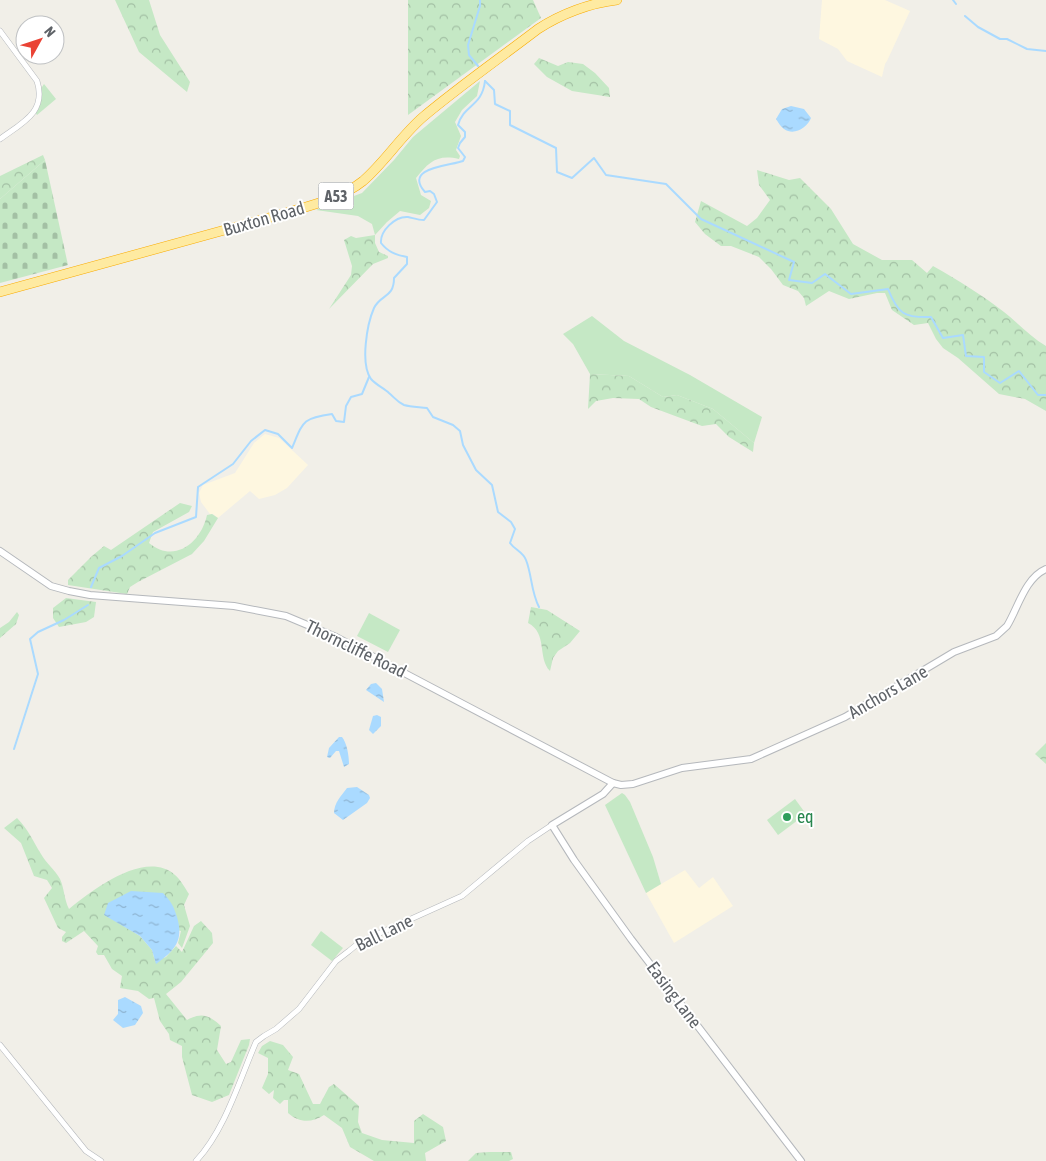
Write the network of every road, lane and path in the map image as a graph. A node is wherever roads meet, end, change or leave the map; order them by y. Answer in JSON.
{"nodes":[{"id":1,"x":618,"y":0,"type":"edge"},
{"id":2,"x":0,"y":31,"type":"edge"},
{"id":3,"x":0,"y":139,"type":"edge"},
{"id":4,"x":0,"y":292,"type":"edge"},
{"id":5,"x":0,"y":552,"type":"edge"},
{"id":6,"x":1046,"y":569,"type":"edge"},
{"id":7,"x":696,"y":765,"type":"joint"},
{"id":8,"x":613,"y":783,"type":"junction"},
{"id":9,"x":552,"y":824,"type":"junction"},
{"id":10,"x":0,"y":1045,"type":"edge"},
{"id":11,"x":101,"y":1161,"type":"edge"},
{"id":12,"x":196,"y":1161,"type":"edge"},
{"id":13,"x":801,"y":1161,"type":"edge"}],
"edges":[{"from":1,"to":4,"type":"highway","name":"Buxton Road","number":"A53"},
{"from":2,"to":3,"type":"street"},
{"from":5,"to":8,"type":"street","name":"Thorncliffe Road"},
{"from":6,"to":7,"type":"street","name":"Anchors Lane"},
{"from":7,"to":8,"type":"street","name":"Thorncliffe Road"},
{"from":8,"to":9,"type":"street","name":"Ball Lane"},
{"from":9,"to":12,"type":"street","name":"Ball Lane"},
{"from":9,"to":13,"type":"street","name":"Easing Lane"},
{"from":10,"to":11,"type":"street"}]}
